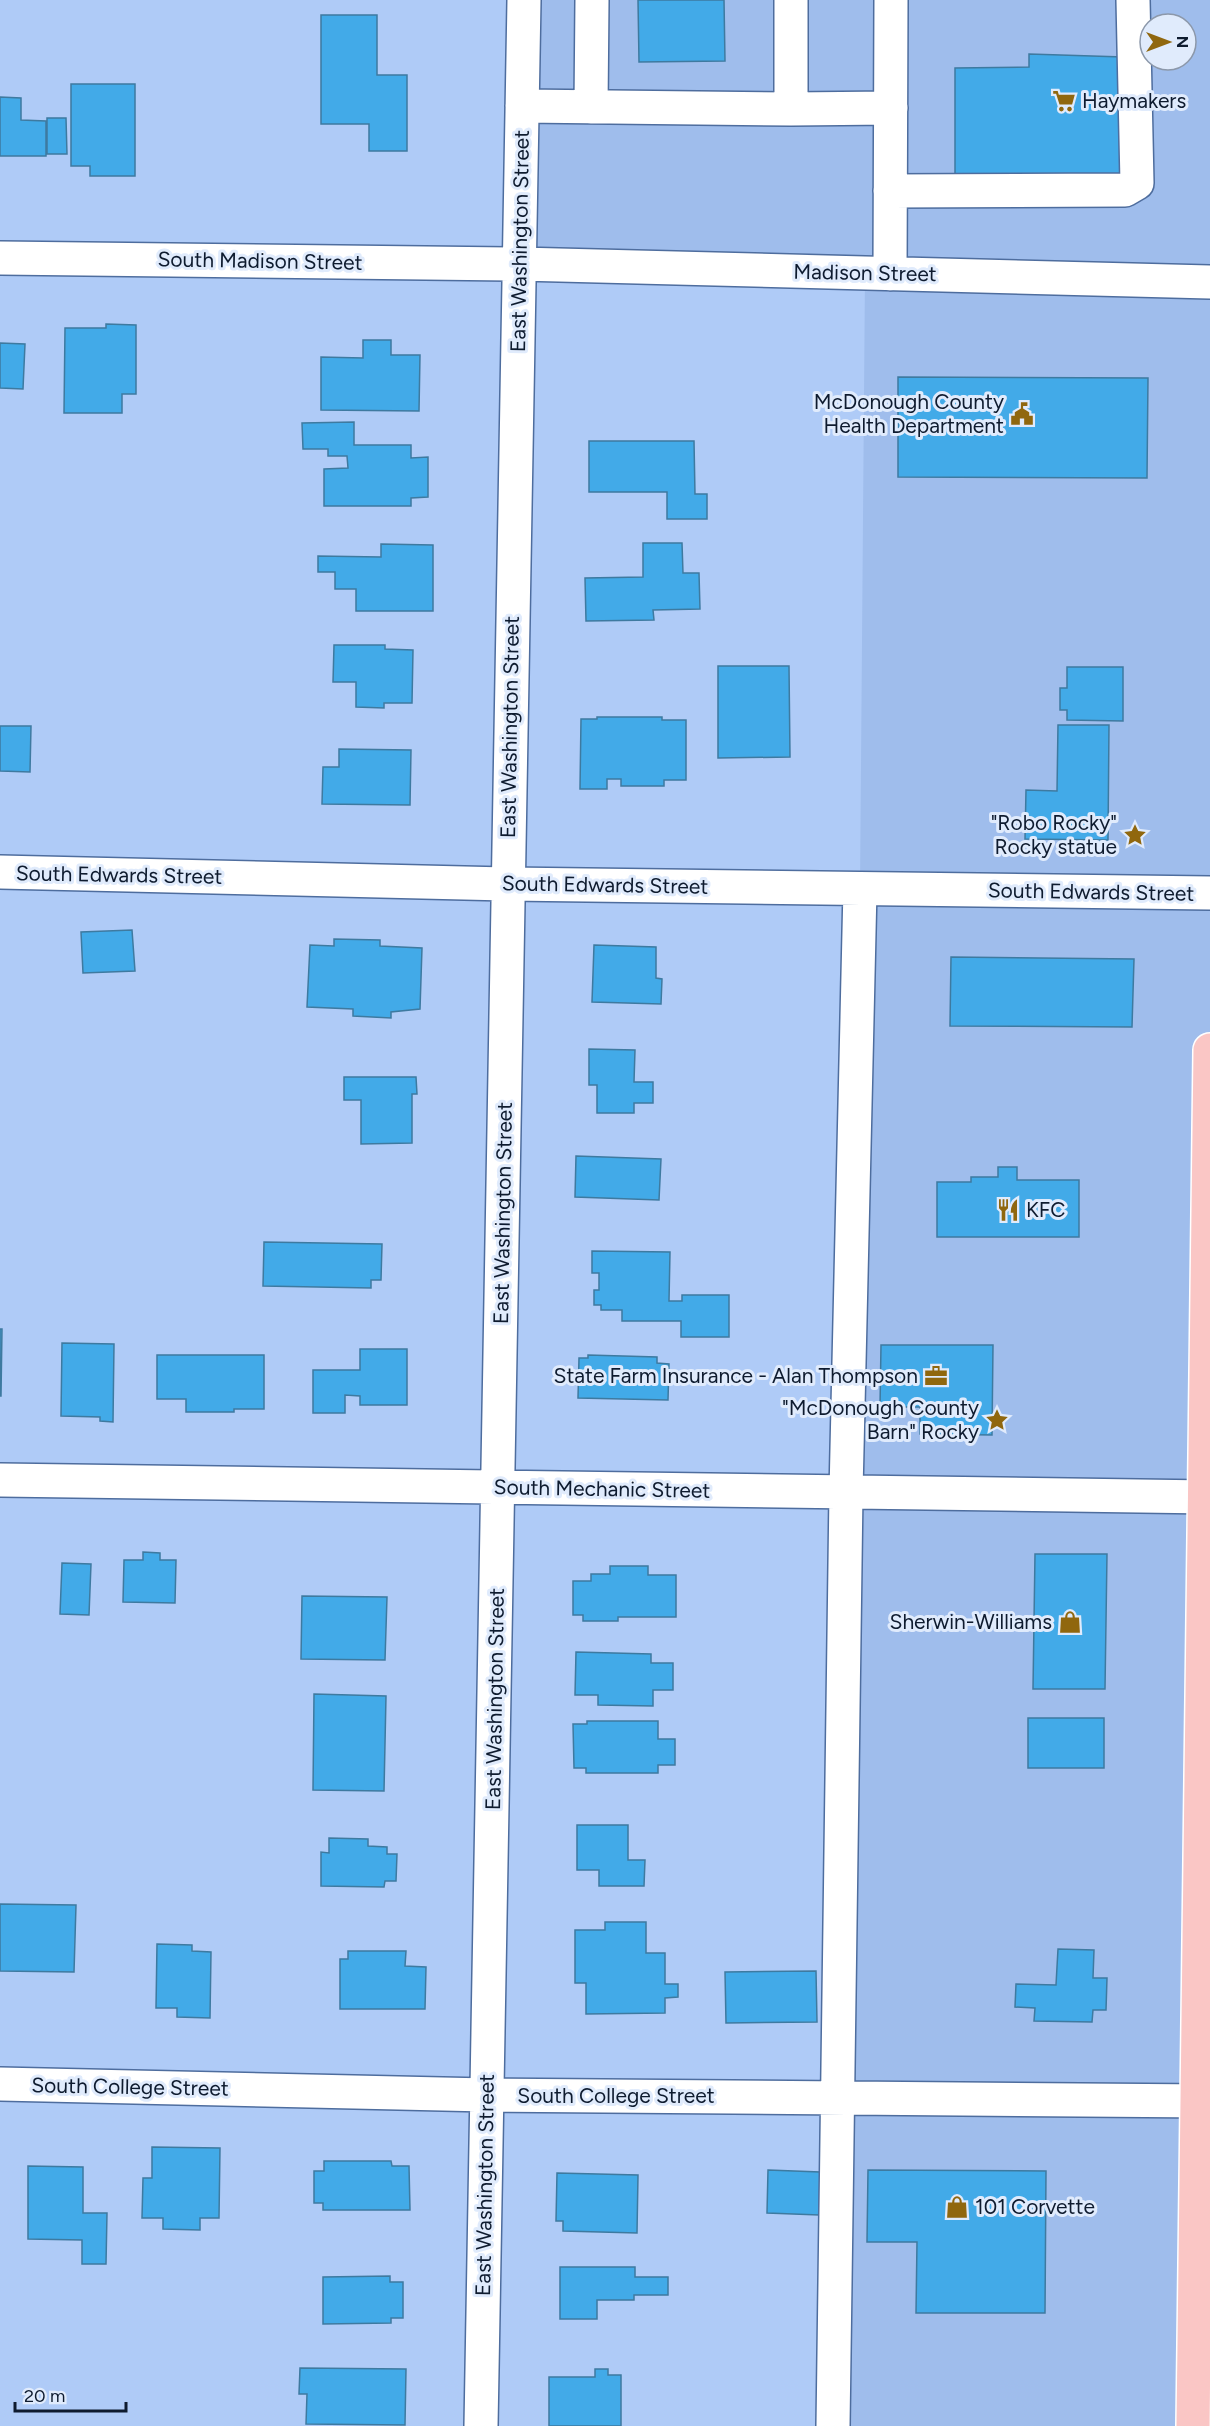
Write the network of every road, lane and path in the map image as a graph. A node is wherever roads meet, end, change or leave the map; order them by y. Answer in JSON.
{"nodes":[{"id":1,"x":524,"y":0,"type":"edge"},
{"id":2,"x":592,"y":0,"type":"edge"},
{"id":3,"x":791,"y":0,"type":"edge"},
{"id":4,"x":891,"y":0,"type":"edge"},
{"id":5,"x":1133,"y":0,"type":"edge"},
{"id":6,"x":522,"y":106,"type":"junction"},
{"id":7,"x":591,"y":106,"type":"junction"},
{"id":8,"x":891,"y":108,"type":"junction"},
{"id":9,"x":791,"y":109,"type":"junction"},
{"id":10,"x":890,"y":190,"type":"junction"},
{"id":11,"x":0,"y":258,"type":"edge"},
{"id":12,"x":520,"y":264,"type":"junction"},
{"id":13,"x":890,"y":274,"type":"junction"},
{"id":14,"x":1210,"y":282,"type":"edge"},
{"id":15,"x":0,"y":872,"type":"edge"},
{"id":16,"x":506,"y":884,"type":"junction"},
{"id":17,"x":860,"y":889,"type":"junction"},
{"id":18,"x":1210,"y":893,"type":"edge"},
{"id":19,"x":1210,"y":1050,"type":"edge"},
{"id":20,"x":1209,"y":1211,"type":"edge"},
{"id":21,"x":0,"y":1480,"type":"edge"},
{"id":22,"x":500,"y":1488,"type":"junction"},
{"id":23,"x":846,"y":1492,"type":"junction"},
{"id":24,"x":1207,"y":1497,"type":"edge"},
{"id":25,"x":0,"y":2084,"type":"edge"},
{"id":26,"x":487,"y":2095,"type":"junction"},
{"id":27,"x":837,"y":2098,"type":"junction"},
{"id":28,"x":1203,"y":2101,"type":"edge"},
{"id":29,"x":481,"y":2426,"type":"edge"},
{"id":30,"x":833,"y":2426,"type":"edge"},
{"id":31,"x":1193,"y":2426,"type":"edge"}],
"edges":[{"from":1,"to":6,"type":"street","name":"East Washington Street"},
{"from":2,"to":7,"type":"street"},
{"from":3,"to":9,"type":"street"},
{"from":4,"to":8,"type":"street"},
{"from":5,"to":10,"type":"street"},
{"from":6,"to":7,"type":"street"},
{"from":6,"to":12,"type":"street","name":"East Washington Street"},
{"from":7,"to":9,"type":"street"},
{"from":8,"to":9,"type":"street"},
{"from":8,"to":10,"type":"street"},
{"from":10,"to":13,"type":"street"},
{"from":11,"to":12,"type":"street","name":"South Madison Street"},
{"from":12,"to":13,"type":"street","name":"Madison Street"},
{"from":12,"to":16,"type":"street","name":"East Washington Street"},
{"from":13,"to":14,"type":"street","name":"Madison Street"},
{"from":15,"to":16,"type":"street","name":"South Edwards Street"},
{"from":16,"to":17,"type":"street","name":"South Edwards Street"},
{"from":16,"to":22,"type":"street","name":"East Washington Street"},
{"from":17,"to":18,"type":"street","name":"South Edwards Street"},
{"from":17,"to":23,"type":"street"},
{"from":19,"to":20,"type":"highway"},
{"from":20,"to":24,"type":"highway"},
{"from":21,"to":22,"type":"street","name":"South Mechanic Street"},
{"from":22,"to":23,"type":"street","name":"South Mechanic Street"},
{"from":22,"to":26,"type":"street","name":"East Washington Street"},
{"from":23,"to":24,"type":"street","name":"South Mechanic Street"},
{"from":23,"to":27,"type":"street"},
{"from":24,"to":28,"type":"highway"},
{"from":25,"to":26,"type":"street","name":"South College Street"},
{"from":26,"to":27,"type":"street","name":"South College Street"},
{"from":26,"to":29,"type":"street","name":"East Washington Street"},
{"from":27,"to":28,"type":"street","name":"South College Street"},
{"from":27,"to":30,"type":"street"},
{"from":28,"to":31,"type":"highway"}]}
